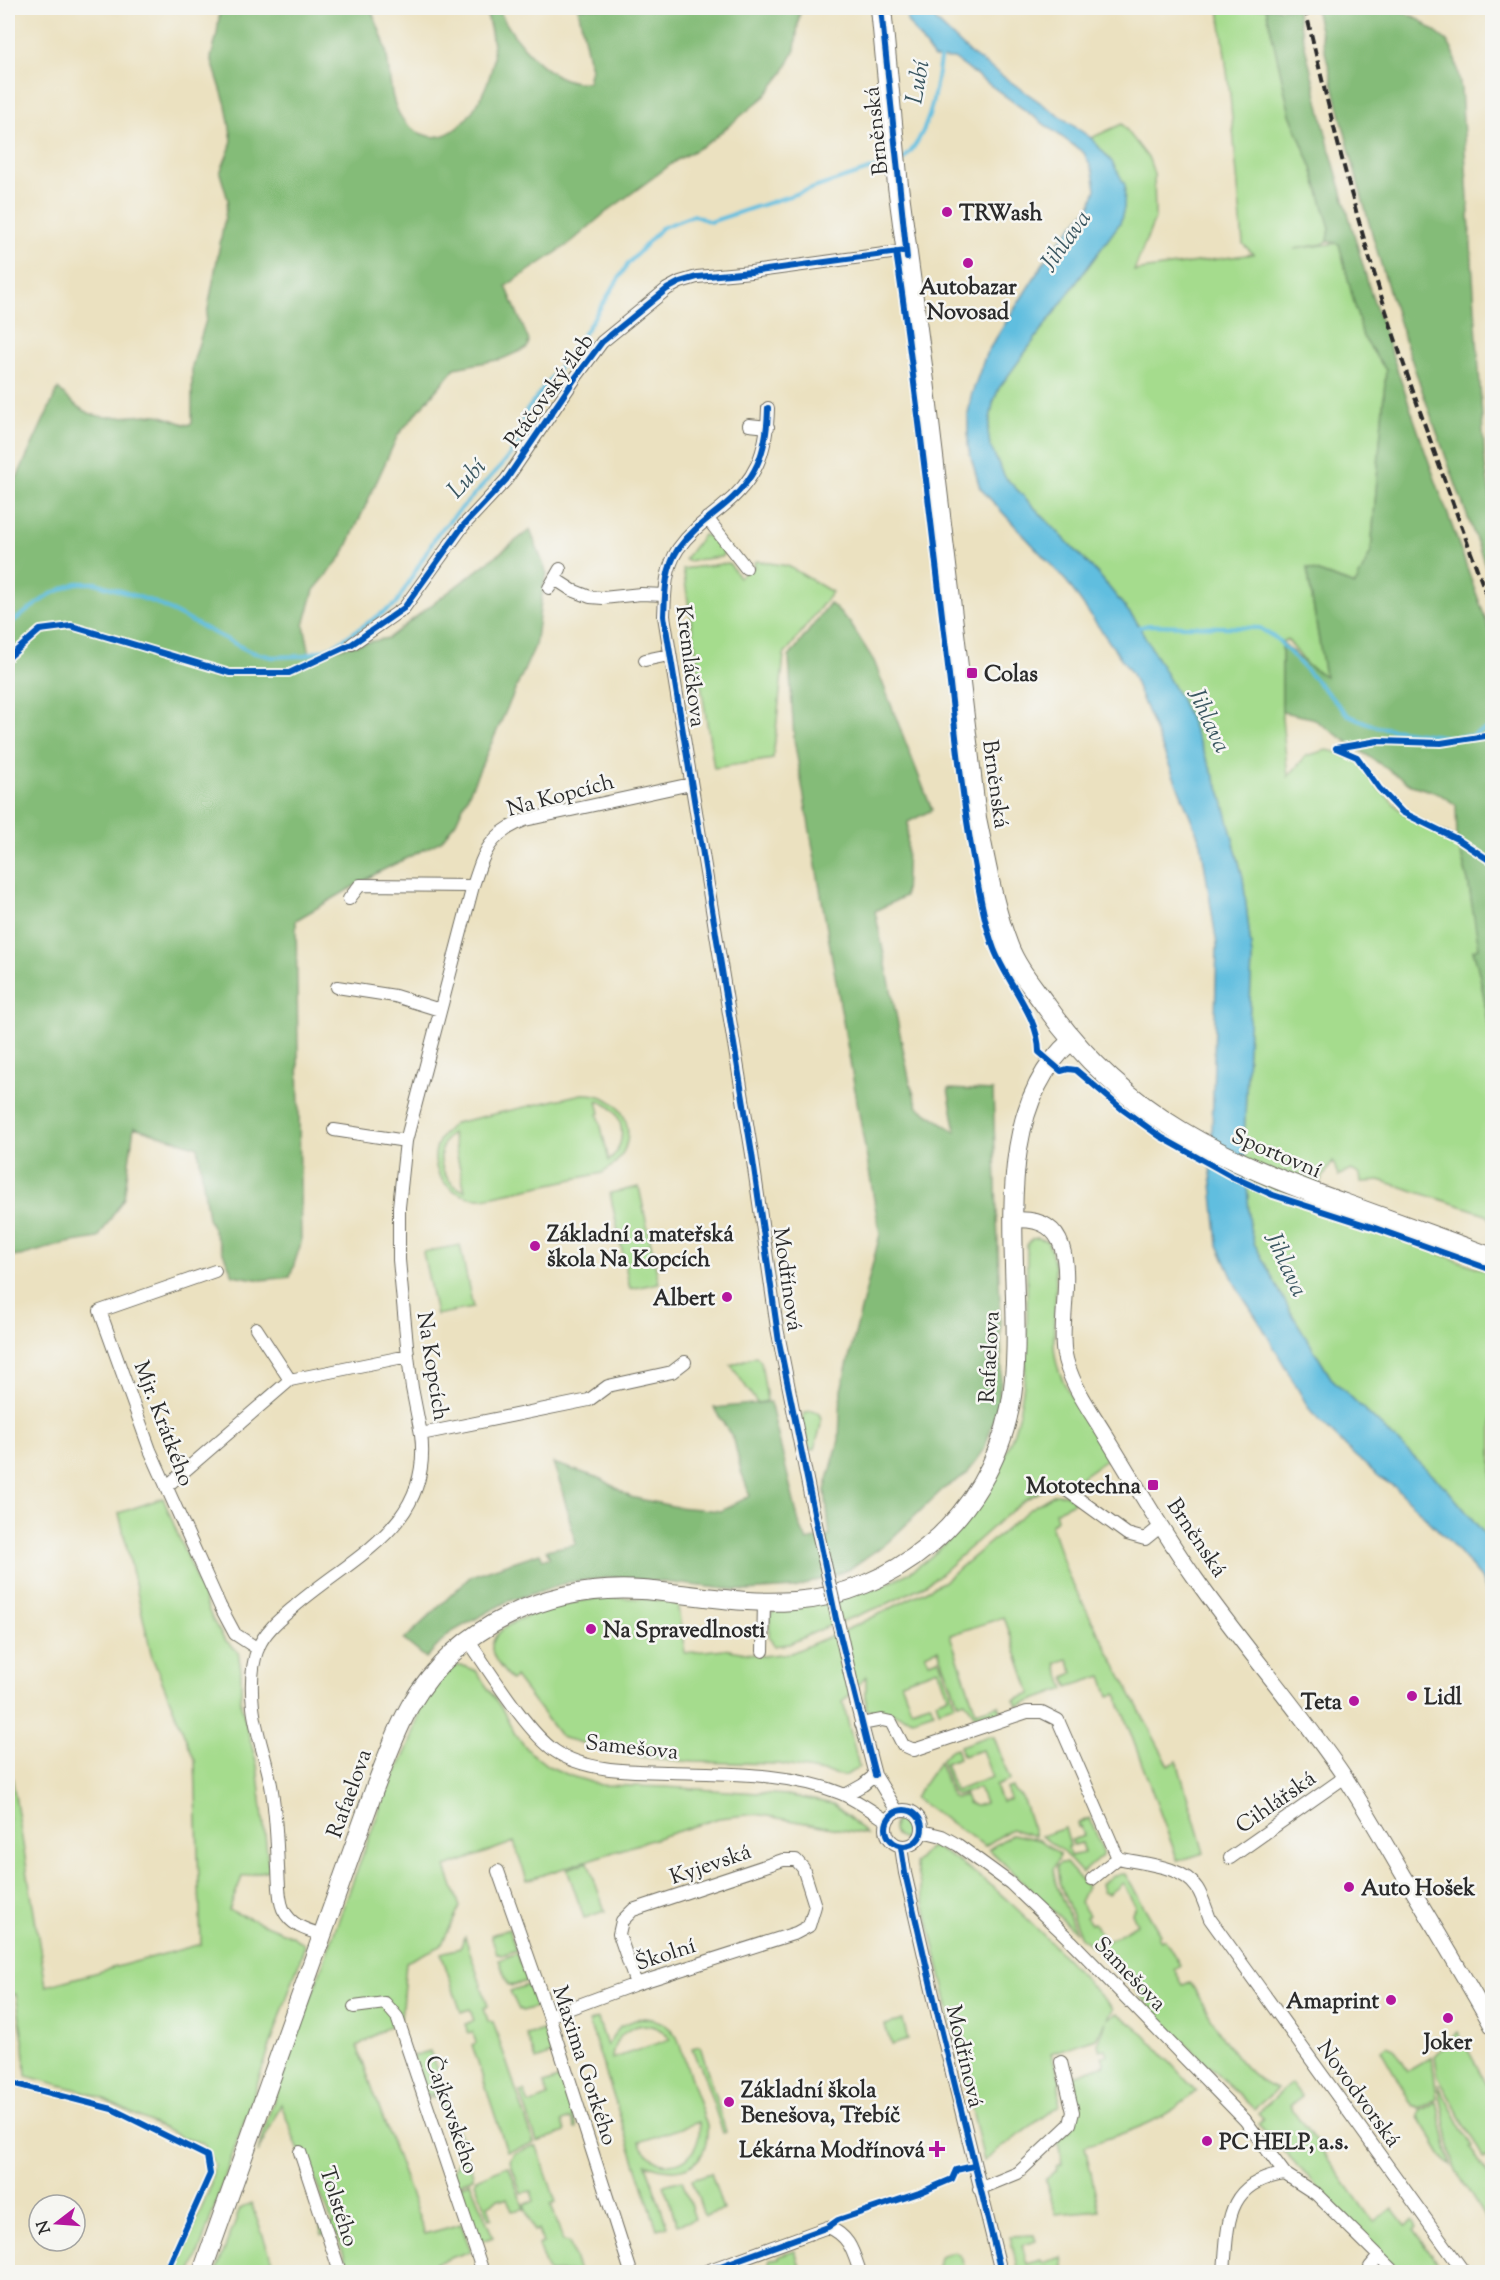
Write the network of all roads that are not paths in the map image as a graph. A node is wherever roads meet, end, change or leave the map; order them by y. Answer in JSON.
{"nodes":[{"id":1,"x":881,"y":8,"type":"edge"},
{"id":2,"x":906,"y":251,"type":"junction"},
{"id":3,"x":768,"y":408,"type":"dead end"},
{"id":4,"x":748,"y":425,"type":"dead end"},
{"id":5,"x":768,"y":428,"type":"junction"},
{"id":6,"x":707,"y":518,"type":"junction"},
{"id":7,"x":746,"y":568,"type":"dead end"},
{"id":8,"x":555,"y":579,"type":"dead end"},
{"id":9,"x":665,"y":595,"type":"junction"},
{"id":10,"x":352,"y":644,"type":"dead end"},
{"id":11,"x":669,"y":655,"type":"junction"},
{"id":12,"x":645,"y":660,"type":"dead end"},
{"id":13,"x":691,"y":784,"type":"junction"},
{"id":14,"x":473,"y":885,"type":"junction"},
{"id":15,"x":349,"y":899,"type":"dead end"},
{"id":16,"x":337,"y":987,"type":"dead end"},
{"id":17,"x":441,"y":1010,"type":"junction"},
{"id":18,"x":1065,"y":1047,"type":"junction"},
{"id":19,"x":334,"y":1130,"type":"dead end"},
{"id":20,"x":406,"y":1141,"type":"junction"},
{"id":21,"x":1015,"y":1220,"type":"junction"},
{"id":22,"x":1492,"y":1258,"type":"edge"},
{"id":23,"x":215,"y":1271,"type":"dead end"},
{"id":24,"x":256,"y":1328,"type":"dead end"},
{"id":25,"x":408,"y":1356,"type":"junction"},
{"id":26,"x":685,"y":1362,"type":"dead end"},
{"id":27,"x":291,"y":1380,"type":"junction"},
{"id":28,"x":422,"y":1434,"type":"junction"},
{"id":29,"x":166,"y":1487,"type":"junction"},
{"id":30,"x":1065,"y":1489,"type":"dead end"},
{"id":31,"x":1161,"y":1526,"type":"junction"},
{"id":32,"x":764,"y":1602,"type":"junction"},
{"id":33,"x":468,"y":1640,"type":"junction"},
{"id":34,"x":258,"y":1649,"type":"junction"},
{"id":35,"x":763,"y":1651,"type":"dead end"},
{"id":36,"x":861,"y":1724,"type":"junction"},
{"id":37,"x":875,"y":1775,"type":"junction"},
{"id":38,"x":1345,"y":1778,"type":"junction"},
{"id":39,"x":845,"y":1795,"type":"junction"},
{"id":40,"x":897,"y":1811,"type":"junction"},
{"id":41,"x":887,"y":1821,"type":"junction"},
{"id":42,"x":922,"y":1831,"type":"junction"},
{"id":43,"x":901,"y":1847,"type":"junction"},
{"id":44,"x":1118,"y":1858,"type":"junction"},
{"id":45,"x":1230,"y":1858,"type":"dead end"},
{"id":46,"x":498,"y":1871,"type":"dead end"},
{"id":47,"x":1092,"y":1879,"type":"dead end"},
{"id":48,"x":796,"y":1933,"type":"joint"},
{"id":49,"x":323,"y":1935,"type":"junction"},
{"id":50,"x":636,"y":1984,"type":"junction"},
{"id":51,"x":354,"y":2007,"type":"dead end"},
{"id":52,"x":549,"y":2016,"type":"junction"},
{"id":53,"x":1492,"y":2026,"type":"edge"},
{"id":54,"x":1061,"y":2062,"type":"dead end"},
{"id":55,"x":300,"y":2152,"type":"dead end"},
{"id":56,"x":1285,"y":2174,"type":"junction"},
{"id":57,"x":979,"y":2189,"type":"junction"},
{"id":58,"x":1379,"y":2256,"type":"junction"},
{"id":59,"x":202,"y":2272,"type":"edge"},
{"id":60,"x":340,"y":2272,"type":"edge"},
{"id":61,"x":483,"y":2272,"type":"edge"},
{"id":62,"x":632,"y":2272,"type":"edge"},
{"id":63,"x":707,"y":2272,"type":"edge"},
{"id":64,"x":860,"y":2272,"type":"edge"},
{"id":65,"x":1000,"y":2272,"type":"edge"},
{"id":66,"x":1224,"y":2272,"type":"edge"},
{"id":67,"x":1370,"y":2272,"type":"edge"},
{"id":68,"x":1395,"y":2272,"type":"edge"},
{"id":69,"x":1464,"y":2272,"type":"edge"}],
"edges":[{"from":1,"to":2,"type":"main road","name":"Brněnská"},
{"from":2,"to":10,"type":"street","name":"Ptáčovský žleb"},
{"from":2,"to":18,"type":"main road","name":"Brněnská"},
{"from":3,"to":5,"type":"street","name":"Kremláčkova"},
{"from":4,"to":5,"type":"street"},
{"from":5,"to":6,"type":"street","name":"Kremláčkova"},
{"from":6,"to":7,"type":"street"},
{"from":6,"to":9,"type":"street","name":"Kremláčkova"},
{"from":8,"to":9,"type":"street","name":"Kremláčkova"},
{"from":9,"to":11,"type":"street","name":"Kremláčkova"},
{"from":11,"to":12,"type":"street"},
{"from":11,"to":13,"type":"street","name":"Kremláčkova"},
{"from":13,"to":14,"type":"street","name":"Na Kopcích"},
{"from":13,"to":36,"type":"street","name":"Modřínová","bridge":true},
{"from":14,"to":15,"type":"street"},
{"from":14,"to":17,"type":"street","name":"Na Kopcích"},
{"from":16,"to":17,"type":"street"},
{"from":17,"to":20,"type":"street","name":"Na Kopcích"},
{"from":18,"to":21,"type":"main road"},
{"from":18,"to":22,"type":"main road","name":"Sportovní"},
{"from":19,"to":20,"type":"street"},
{"from":20,"to":25,"type":"street","name":"Na Kopcích"},
{"from":21,"to":31,"type":"street","name":"Brněnská"},
{"from":21,"to":32,"type":"main road","name":"Rafaelova"},
{"from":23,"to":29,"type":"street","name":"Mjr. Krátkého"},
{"from":24,"to":27,"type":"street"},
{"from":25,"to":27,"type":"street"},
{"from":25,"to":28,"type":"street","name":"Na Kopcích"},
{"from":26,"to":28,"type":"street","name":"Na Kopcích"},
{"from":27,"to":29,"type":"street"},
{"from":28,"to":34,"type":"street"},
{"from":29,"to":34,"type":"street","name":"Mjr. Krátkého"},
{"from":30,"to":31,"type":"street"},
{"from":31,"to":38,"type":"street","name":"Brněnská"},
{"from":32,"to":33,"type":"main road","name":"Rafaelova"},
{"from":32,"to":35,"type":"street"},
{"from":33,"to":39,"type":"street","name":"Samešova"},
{"from":33,"to":49,"type":"main road","name":"Rafaelova"},
{"from":34,"to":49,"type":"street"},
{"from":36,"to":37,"type":"street","name":"Modřínová"},
{"from":36,"to":44,"type":"street"},
{"from":37,"to":39,"type":"street"},
{"from":37,"to":40,"type":"street","name":"Modřínová"},
{"from":38,"to":45,"type":"street","name":"Cihlářská"},
{"from":38,"to":53,"type":"street","name":"Brněnská"},
{"from":39,"to":41,"type":"street","name":"Samešova"},
{"from":40,"to":41,"type":"street"},
{"from":40,"to":42,"type":"street"},
{"from":41,"to":43,"type":"street"},
{"from":42,"to":43,"type":"street"},
{"from":42,"to":56,"type":"street","name":"Samešova"},
{"from":43,"to":57,"type":"street","name":"Modřínová"},
{"from":44,"to":47,"type":"street"},
{"from":44,"to":69,"type":"street","name":"Novodvorská"},
{"from":46,"to":52,"type":"street","name":"Maxima Gorkého"},
{"from":48,"to":50,"type":"street","name":"Školní"},
{"from":48,"to":50,"type":"street","name":"Kyjevská"},
{"from":49,"to":59,"type":"main road","name":"Rafaelova"},
{"from":50,"to":52,"type":"street","name":"Školní"},
{"from":51,"to":61,"type":"street","name":"Čajkovského"},
{"from":52,"to":62,"type":"street","name":"Maxima Gorkého"},
{"from":54,"to":57,"type":"street"},
{"from":55,"to":60,"type":"street","name":"Tolstého"},
{"from":56,"to":58,"type":"street"},
{"from":56,"to":66,"type":"street"},
{"from":57,"to":65,"type":"street","name":"Modřínová"},
{"from":58,"to":67,"type":"street"},
{"from":58,"to":68,"type":"street"},
{"from":63,"to":64,"type":"street"}]}
